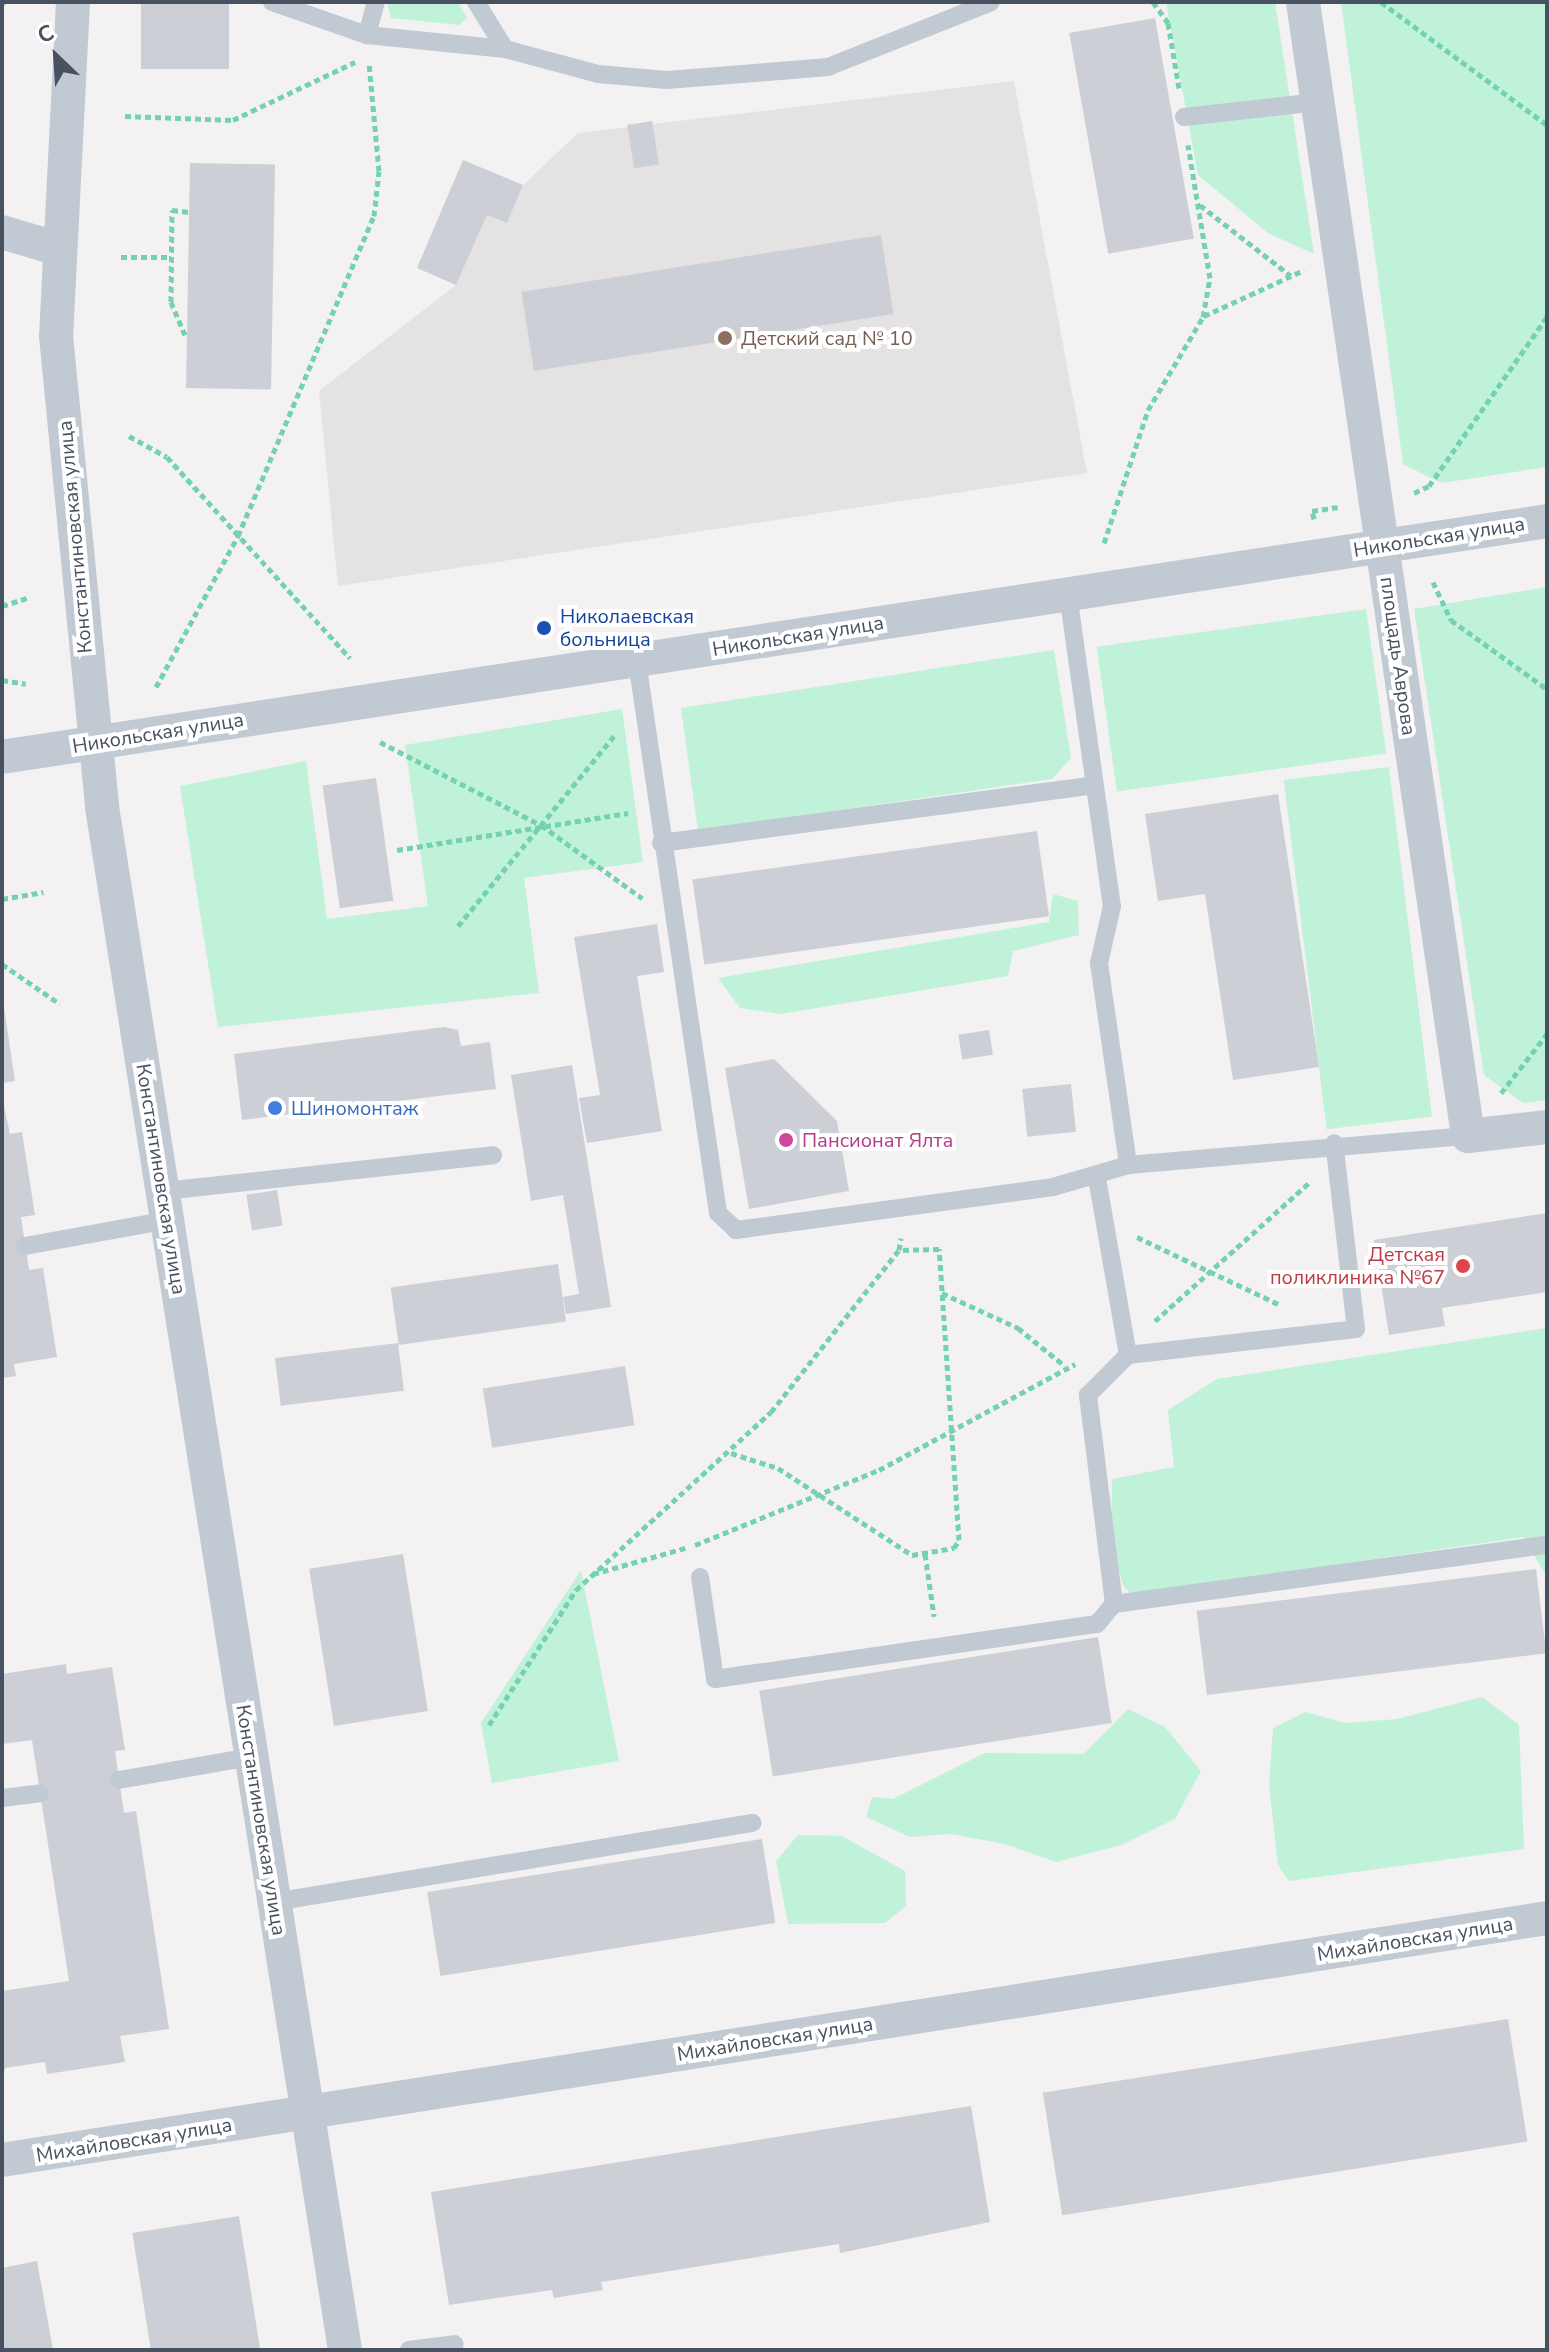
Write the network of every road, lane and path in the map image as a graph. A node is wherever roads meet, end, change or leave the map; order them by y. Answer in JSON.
{"nodes":[{"id":1,"x":73,"y":2,"type":"edge"},
{"id":2,"x":272,"y":2,"type":"edge"},
{"id":3,"x":376,"y":2,"type":"edge"},
{"id":4,"x":476,"y":2,"type":"edge"},
{"id":5,"x":991,"y":2,"type":"edge"},
{"id":6,"x":1153,"y":2,"type":"edge"},
{"id":7,"x":1303,"y":2,"type":"edge"},
{"id":8,"x":1381,"y":2,"type":"edge"},
{"id":9,"x":367,"y":35,"type":"junction"},
{"id":10,"x":1171,"y":44,"type":"dead end"},
{"id":11,"x":505,"y":49,"type":"junction"},
{"id":12,"x":1317,"y":102,"type":"junction"},
{"id":13,"x":125,"y":116,"type":"dead end"},
{"id":14,"x":1184,"y":117,"type":"dead end"},
{"id":15,"x":1547,"y":125,"type":"edge"},
{"id":16,"x":1199,"y":204,"type":"dead end"},
{"id":17,"x":189,"y":212,"type":"dead end"},
{"id":18,"x":1201,"y":219,"type":"dead end"},
{"id":19,"x":2,"y":232,"type":"edge"},
{"id":20,"x":55,"y":248,"type":"junction"},
{"id":21,"x":1339,"y":253,"type":"junction"},
{"id":22,"x":121,"y":257,"type":"dead end"},
{"id":23,"x":171,"y":257,"type":"junction"},
{"id":24,"x":1291,"y":276,"type":"junction"},
{"id":25,"x":1203,"y":317,"type":"junction"},
{"id":26,"x":1547,"y":317,"type":"edge"},
{"id":27,"x":185,"y":335,"type":"dead end"},
{"id":28,"x":129,"y":436,"type":"dead end"},
{"id":29,"x":1425,"y":491,"type":"dead end"},
{"id":30,"x":1547,"y":521,"type":"edge"},
{"id":31,"x":238,"y":536,"type":"junction"},
{"id":32,"x":1104,"y":543,"type":"dead end"},
{"id":33,"x":1382,"y":546,"type":"junction"},
{"id":34,"x":1433,"y":582,"type":"dead end"},
{"id":35,"x":1068,"y":594,"type":"junction"},
{"id":36,"x":30,"y":597,"type":"dead end"},
{"id":37,"x":2,"y":606,"type":"edge"},
{"id":38,"x":350,"y":658,"type":"dead end"},
{"id":39,"x":637,"y":661,"type":"junction"},
{"id":40,"x":2,"y":680,"type":"edge"},
{"id":41,"x":26,"y":684,"type":"dead end"},
{"id":42,"x":156,"y":687,"type":"dead end"},
{"id":43,"x":1547,"y":689,"type":"edge"},
{"id":44,"x":643,"y":702,"type":"junction"},
{"id":45,"x":95,"y":742,"type":"junction"},
{"id":46,"x":380,"y":742,"type":"dead end"},
{"id":47,"x":2,"y":757,"type":"edge"},
{"id":48,"x":1091,"y":786,"type":"junction"},
{"id":49,"x":656,"y":809,"type":"junction"},
{"id":50,"x":541,"y":825,"type":"junction"},
{"id":51,"x":661,"y":843,"type":"junction"},
{"id":52,"x":397,"y":850,"type":"dead end"},
{"id":53,"x":43,"y":892,"type":"dead end"},
{"id":54,"x":2,"y":899,"type":"edge"},
{"id":55,"x":671,"y":920,"type":"junction"},
{"id":56,"x":458,"y":926,"type":"dead end"},
{"id":57,"x":2,"y":964,"type":"edge"},
{"id":58,"x":60,"y":1004,"type":"dead end"},
{"id":59,"x":1547,"y":1034,"type":"edge"},
{"id":60,"x":1497,"y":1098,"type":"dead end"},
{"id":61,"x":1547,"y":1127,"type":"edge"},
{"id":62,"x":1468,"y":1136,"type":"junction"},
{"id":63,"x":1335,"y":1151,"type":"junction"},
{"id":64,"x":493,"y":1155,"type":"dead end"},
{"id":65,"x":1128,"y":1165,"type":"junction"},
{"id":66,"x":1097,"y":1178,"type":"junction"},
{"id":67,"x":166,"y":1206,"type":"junction"},
{"id":68,"x":905,"y":1208,"type":"junction"},
{"id":69,"x":1105,"y":1221,"type":"junction"},
{"id":70,"x":25,"y":1246,"type":"dead end"},
{"id":71,"x":899,"y":1250,"type":"junction"},
{"id":72,"x":1209,"y":1272,"type":"junction"},
{"id":73,"x":942,"y":1293,"type":"junction"},
{"id":74,"x":1296,"y":1313,"type":"dead end"},
{"id":75,"x":1128,"y":1355,"type":"junction"},
{"id":76,"x":952,"y":1430,"type":"junction"},
{"id":77,"x":731,"y":1453,"type":"junction"},
{"id":78,"x":821,"y":1495,"type":"junction"},
{"id":79,"x":1547,"y":1545,"type":"edge"},
{"id":80,"x":925,"y":1554,"type":"junction"},
{"id":81,"x":593,"y":1574,"type":"junction"},
{"id":82,"x":700,"y":1577,"type":"dead end"},
{"id":83,"x":1114,"y":1604,"type":"junction"},
{"id":84,"x":938,"y":1647,"type":"junction"},
{"id":85,"x":489,"y":1725,"type":"dead end"},
{"id":86,"x":251,"y":1757,"type":"junction"},
{"id":87,"x":119,"y":1780,"type":"dead end"},
{"id":88,"x":40,"y":1793,"type":"dead end"},
{"id":89,"x":2,"y":1798,"type":"edge"},
{"id":90,"x":753,"y":1823,"type":"dead end"},
{"id":91,"x":274,"y":1902,"type":"junction"},
{"id":92,"x":1547,"y":1918,"type":"edge"},
{"id":93,"x":307,"y":2113,"type":"junction"},
{"id":94,"x":2,"y":2160,"type":"edge"},
{"id":95,"x":455,"y":2344,"type":"dead end"},
{"id":96,"x":345,"y":2350,"type":"edge"},
{"id":97,"x":409,"y":2350,"type":"edge"}],
"edges":[{"from":1,"to":20,"type":"street","name":"Константиновская улица"},
{"from":2,"to":9,"type":"lane"},
{"from":3,"to":9,"type":"lane"},
{"from":4,"to":11,"type":"lane"},
{"from":5,"to":11,"type":"lane"},
{"from":6,"to":10,"type":"path"},
{"from":7,"to":12,"type":"street","name":"площадь Аврова"},
{"from":8,"to":15,"type":"path"},
{"from":9,"to":11,"type":"lane"},
{"from":9,"to":13,"type":"path"},
{"from":9,"to":31,"type":"path"},
{"from":12,"to":14,"type":"lane"},
{"from":12,"to":21,"type":"street","name":"площадь Аврова"},
{"from":16,"to":24,"type":"path"},
{"from":17,"to":23,"type":"path"},
{"from":18,"to":25,"type":"path"},
{"from":19,"to":20,"type":"street"},
{"from":20,"to":45,"type":"street","name":"Константиновская улица"},
{"from":21,"to":24,"type":"path"},
{"from":21,"to":33,"type":"street","name":"площадь Аврова"},
{"from":22,"to":23,"type":"path"},
{"from":23,"to":27,"type":"path"},
{"from":24,"to":25,"type":"path"},
{"from":25,"to":32,"type":"path"},
{"from":26,"to":29,"type":"path"},
{"from":28,"to":31,"type":"path"},
{"from":30,"to":33,"type":"street","name":"Никольская улица"},
{"from":31,"to":38,"type":"path"},
{"from":31,"to":42,"type":"path"},
{"from":33,"to":35,"type":"street","name":"Никольская улица"},
{"from":33,"to":62,"type":"street","name":"площадь Аврова"},
{"from":34,"to":43,"type":"path"},
{"from":35,"to":39,"type":"street","name":"Никольская улица"},
{"from":35,"to":48,"type":"lane"},
{"from":36,"to":37,"type":"path"},
{"from":39,"to":44,"type":"lane"},
{"from":39,"to":45,"type":"street","name":"Никольская улица"},
{"from":40,"to":41,"type":"path"},
{"from":44,"to":49,"type":"lane"},
{"from":44,"to":50,"type":"path"},
{"from":45,"to":47,"type":"street","name":"Никольская улица"},
{"from":45,"to":67,"type":"street","name":"Константиновская улица"},
{"from":46,"to":50,"type":"path"},
{"from":48,"to":51,"type":"lane"},
{"from":48,"to":65,"type":"lane"},
{"from":49,"to":50,"type":"path"},
{"from":49,"to":51,"type":"lane"},
{"from":50,"to":52,"type":"path"},
{"from":50,"to":55,"type":"path"},
{"from":50,"to":56,"type":"path"},
{"from":51,"to":55,"type":"lane"},
{"from":53,"to":54,"type":"path"},
{"from":55,"to":68,"type":"lane"},
{"from":57,"to":58,"type":"path"},
{"from":59,"to":60,"type":"path"},
{"from":61,"to":62,"type":"street"},
{"from":62,"to":63,"type":"lane"},
{"from":63,"to":65,"type":"lane"},
{"from":63,"to":72,"type":"path"},
{"from":63,"to":75,"type":"lane"},
{"from":64,"to":67,"type":"lane"},
{"from":65,"to":66,"type":"lane"},
{"from":66,"to":68,"type":"lane"},
{"from":66,"to":69,"type":"lane"},
{"from":67,"to":70,"type":"lane"},
{"from":67,"to":86,"type":"street","name":"Константиновская улица"},
{"from":68,"to":71,"type":"path"},
{"from":69,"to":72,"type":"path"},
{"from":69,"to":75,"type":"lane"},
{"from":71,"to":73,"type":"path"},
{"from":71,"to":77,"type":"path"},
{"from":72,"to":74,"type":"path"},
{"from":72,"to":75,"type":"path"},
{"from":73,"to":76,"type":"path"},
{"from":73,"to":76,"type":"path"},
{"from":75,"to":83,"type":"lane"},
{"from":76,"to":78,"type":"path"},
{"from":76,"to":80,"type":"path"},
{"from":77,"to":78,"type":"path"},
{"from":77,"to":81,"type":"path"},
{"from":78,"to":80,"type":"path"},
{"from":78,"to":81,"type":"path"},
{"from":79,"to":83,"type":"lane"},
{"from":80,"to":84,"type":"path"},
{"from":81,"to":85,"type":"path"},
{"from":82,"to":84,"type":"lane"},
{"from":83,"to":84,"type":"lane"},
{"from":86,"to":87,"type":"lane"},
{"from":86,"to":91,"type":"street","name":"Константиновская улица"},
{"from":88,"to":89,"type":"lane"},
{"from":90,"to":91,"type":"lane"},
{"from":91,"to":93,"type":"street","name":"Константиновская улица"},
{"from":92,"to":93,"type":"street","name":"Михайловская улица"},
{"from":93,"to":94,"type":"street","name":"Михайловская улица"},
{"from":93,"to":96,"type":"street","name":"Константиновская улица"},
{"from":95,"to":97,"type":"lane"}]}
